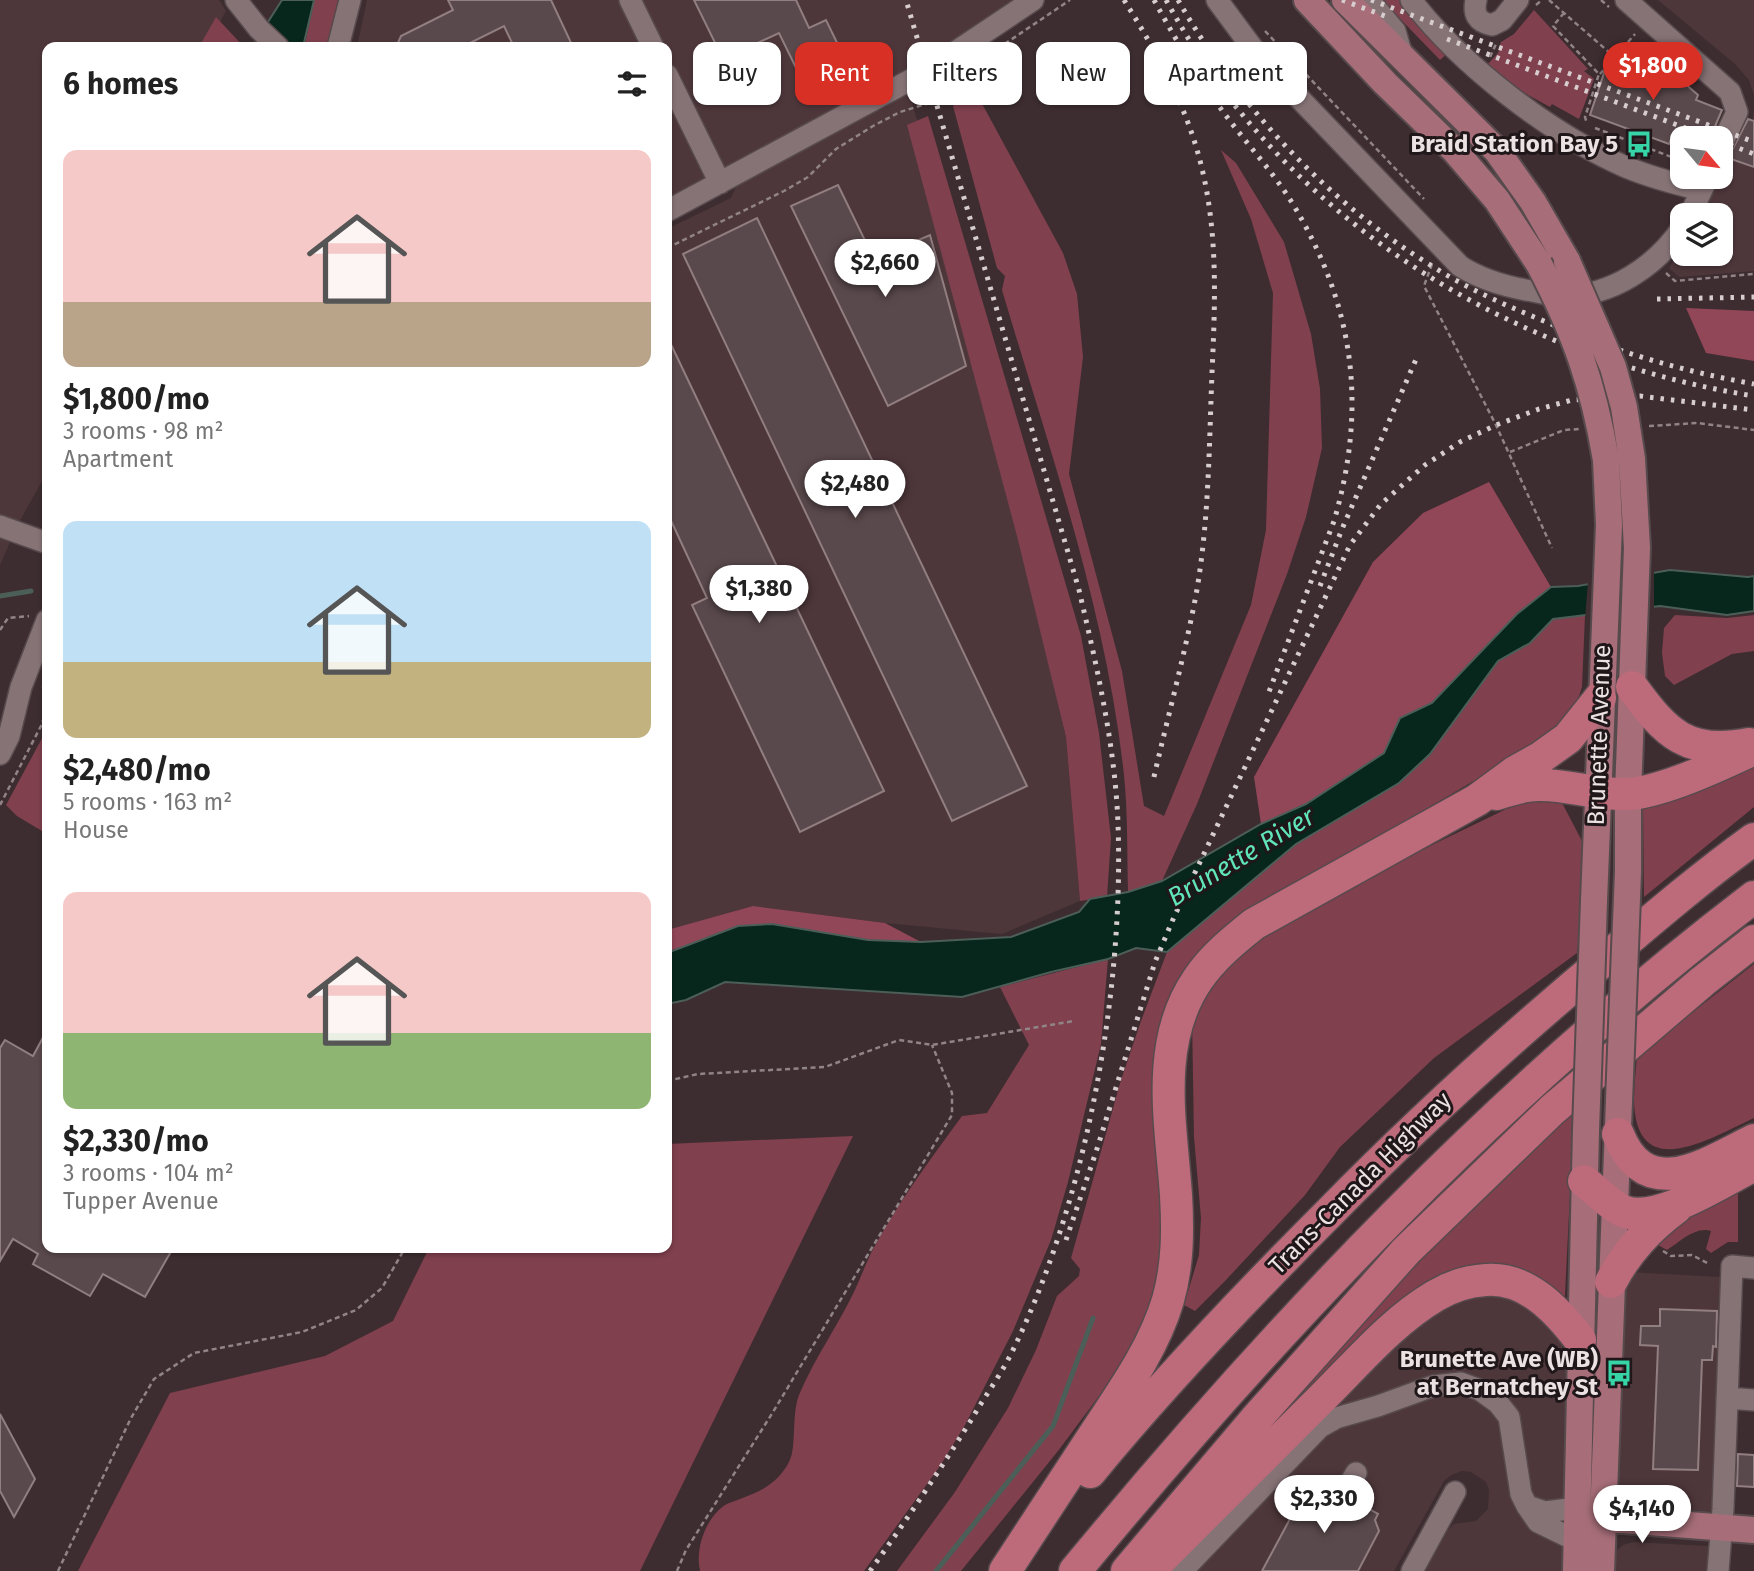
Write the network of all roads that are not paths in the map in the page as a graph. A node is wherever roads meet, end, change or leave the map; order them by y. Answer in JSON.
{"nodes":[{"id":1,"x":236,"y":0,"type":"edge"},
{"id":2,"x":349,"y":0,"type":"edge"},
{"id":3,"x":630,"y":0,"type":"edge"},
{"id":4,"x":1033,"y":0,"type":"edge"},
{"id":5,"x":1217,"y":0,"type":"edge"},
{"id":6,"x":1307,"y":0,"type":"edge"},
{"id":7,"x":1345,"y":0,"type":"edge"},
{"id":8,"x":1369,"y":0,"type":"edge"},
{"id":9,"x":1411,"y":0,"type":"edge"},
{"id":10,"x":1476,"y":0,"type":"edge"},
{"id":11,"x":1518,"y":0,"type":"edge"},
{"id":12,"x":1626,"y":0,"type":"edge"},
{"id":13,"x":273,"y":42,"type":"edge"},
{"id":14,"x":339,"y":42,"type":"edge"},
{"id":15,"x":651,"y":42,"type":"edge"},
{"id":16,"x":1404,"y":60,"type":"junction"},
{"id":17,"x":672,"y":85,"type":"edge"},
{"id":18,"x":1730,"y":126,"type":"edge"},
{"id":19,"x":720,"y":183,"type":"junction"},
{"id":20,"x":1670,"y":183,"type":"edge"},
{"id":21,"x":672,"y":208,"type":"edge"},
{"id":22,"x":1670,"y":243,"type":"edge"},
{"id":23,"x":0,"y":526,"type":"edge"},
{"id":24,"x":42,"y":541,"type":"edge"},
{"id":25,"x":42,"y":634,"type":"edge"},
{"id":26,"x":21,"y":687,"type":"junction"},
{"id":27,"x":1632,"y":687,"type":"junction"},
{"id":28,"x":1600,"y":698,"type":"junction"},
{"id":29,"x":0,"y":718,"type":"edge"},
{"id":30,"x":1754,"y":743,"type":"edge"},
{"id":31,"x":1754,"y":749,"type":"edge"},
{"id":32,"x":0,"y":754,"type":"edge"},
{"id":33,"x":1613,"y":793,"type":"junction"},
{"id":34,"x":1477,"y":800,"type":"junction"},
{"id":35,"x":1754,"y":839,"type":"edge"},
{"id":36,"x":1754,"y":898,"type":"edge"},
{"id":37,"x":1754,"y":941,"type":"edge"},
{"id":38,"x":1618,"y":1135,"type":"junction"},
{"id":39,"x":1754,"y":1140,"type":"edge"},
{"id":40,"x":1754,"y":1165,"type":"edge"},
{"id":41,"x":1584,"y":1181,"type":"junction"},
{"id":42,"x":1685,"y":1201,"type":"junction"},
{"id":43,"x":1614,"y":1205,"type":"junction"},
{"id":44,"x":1754,"y":1268,"type":"edge"},
{"id":45,"x":1611,"y":1282,"type":"junction"},
{"id":46,"x":1580,"y":1340,"type":"junction"},
{"id":47,"x":1727,"y":1398,"type":"junction"},
{"id":48,"x":1754,"y":1400,"type":"edge"},
{"id":49,"x":1356,"y":1472,"type":"dead end"},
{"id":50,"x":1455,"y":1492,"type":"dead end"},
{"id":51,"x":1343,"y":1495,"type":"dead end"},
{"id":52,"x":1527,"y":1506,"type":"junction"},
{"id":53,"x":1584,"y":1521,"type":"junction"},
{"id":54,"x":1720,"y":1527,"type":"junction"},
{"id":55,"x":1754,"y":1530,"type":"edge"},
{"id":56,"x":1007,"y":1571,"type":"edge"},
{"id":57,"x":1075,"y":1571,"type":"edge"},
{"id":58,"x":1127,"y":1571,"type":"edge"},
{"id":59,"x":1149,"y":1571,"type":"edge"},
{"id":60,"x":1182,"y":1571,"type":"edge"},
{"id":61,"x":1412,"y":1571,"type":"edge"},
{"id":62,"x":1576,"y":1571,"type":"edge"},
{"id":63,"x":1601,"y":1571,"type":"edge"},
{"id":64,"x":1718,"y":1571,"type":"edge"}],
"edges":[{"from":1,"to":13,"type":"street"},
{"from":2,"to":14,"type":"street"},
{"from":3,"to":15,"type":"street"},
{"from":4,"to":19,"type":"street"},
{"from":5,"to":22,"type":"street"},
{"from":6,"to":28,"type":"main road","name":"Brunette Avenue","bridge":true},
{"from":7,"to":16,"type":"main road","name":"Brunette Avenue"},
{"from":8,"to":16,"type":"street"},
{"from":9,"to":20,"type":"street"},
{"from":10,"to":11,"type":"street"},
{"from":12,"to":18,"type":"street"},
{"from":16,"to":27,"type":"main road","name":"Brunette Avenue","bridge":true},
{"from":17,"to":19,"type":"street"},
{"from":19,"to":21,"type":"street"},
{"from":23,"to":24,"type":"street"},
{"from":25,"to":26,"type":"street"},
{"from":26,"to":29,"type":"street"},
{"from":26,"to":32,"type":"street"},
{"from":27,"to":30,"type":"highway"},
{"from":27,"to":33,"type":"main road","name":"Brunette Avenue"},
{"from":28,"to":33,"type":"main road","name":"Brunette Avenue"},
{"from":28,"to":34,"type":"highway"},
{"from":31,"to":33,"type":"highway"},
{"from":33,"to":34,"type":"highway"},
{"from":33,"to":38,"type":"main road","name":"Brunette Avenue","bridge":true},
{"from":33,"to":41,"type":"main road","name":"Brunette Avenue","bridge":true},
{"from":34,"to":56,"type":"highway"},
{"from":35,"to":56,"type":"highway","name":"Trans-Canada Highway"},
{"from":36,"to":57,"type":"highway","name":"Trans-Canada Highway"},
{"from":37,"to":58,"type":"highway"},
{"from":38,"to":39,"type":"highway"},
{"from":38,"to":43,"type":"main road","name":"Brunette Avenue"},
{"from":40,"to":42,"type":"highway"},
{"from":41,"to":43,"type":"highway"},
{"from":41,"to":46,"type":"main road","name":"Brunette Avenue"},
{"from":42,"to":43,"type":"highway"},
{"from":42,"to":45,"type":"highway"},
{"from":43,"to":45,"type":"main road","name":"Brunette Avenue"},
{"from":44,"to":47,"type":"street"},
{"from":45,"to":53,"type":"main road","name":"Brunette Avenue"},
{"from":46,"to":53,"type":"main road","name":"Brunette Avenue"},
{"from":46,"to":59,"type":"highway"},
{"from":47,"to":48,"type":"street"},
{"from":47,"to":54,"type":"street"},
{"from":49,"to":51,"type":"street"},
{"from":50,"to":61,"type":"street"},
{"from":52,"to":53,"type":"street"},
{"from":52,"to":53,"type":"street"},
{"from":52,"to":60,"type":"street"},
{"from":53,"to":54,"type":"main road"},
{"from":53,"to":62,"type":"main road","name":"Brunette Avenue"},
{"from":53,"to":63,"type":"main road","name":"Brunette Avenue"},
{"from":54,"to":55,"type":"main road"},
{"from":54,"to":64,"type":"street"}]}
